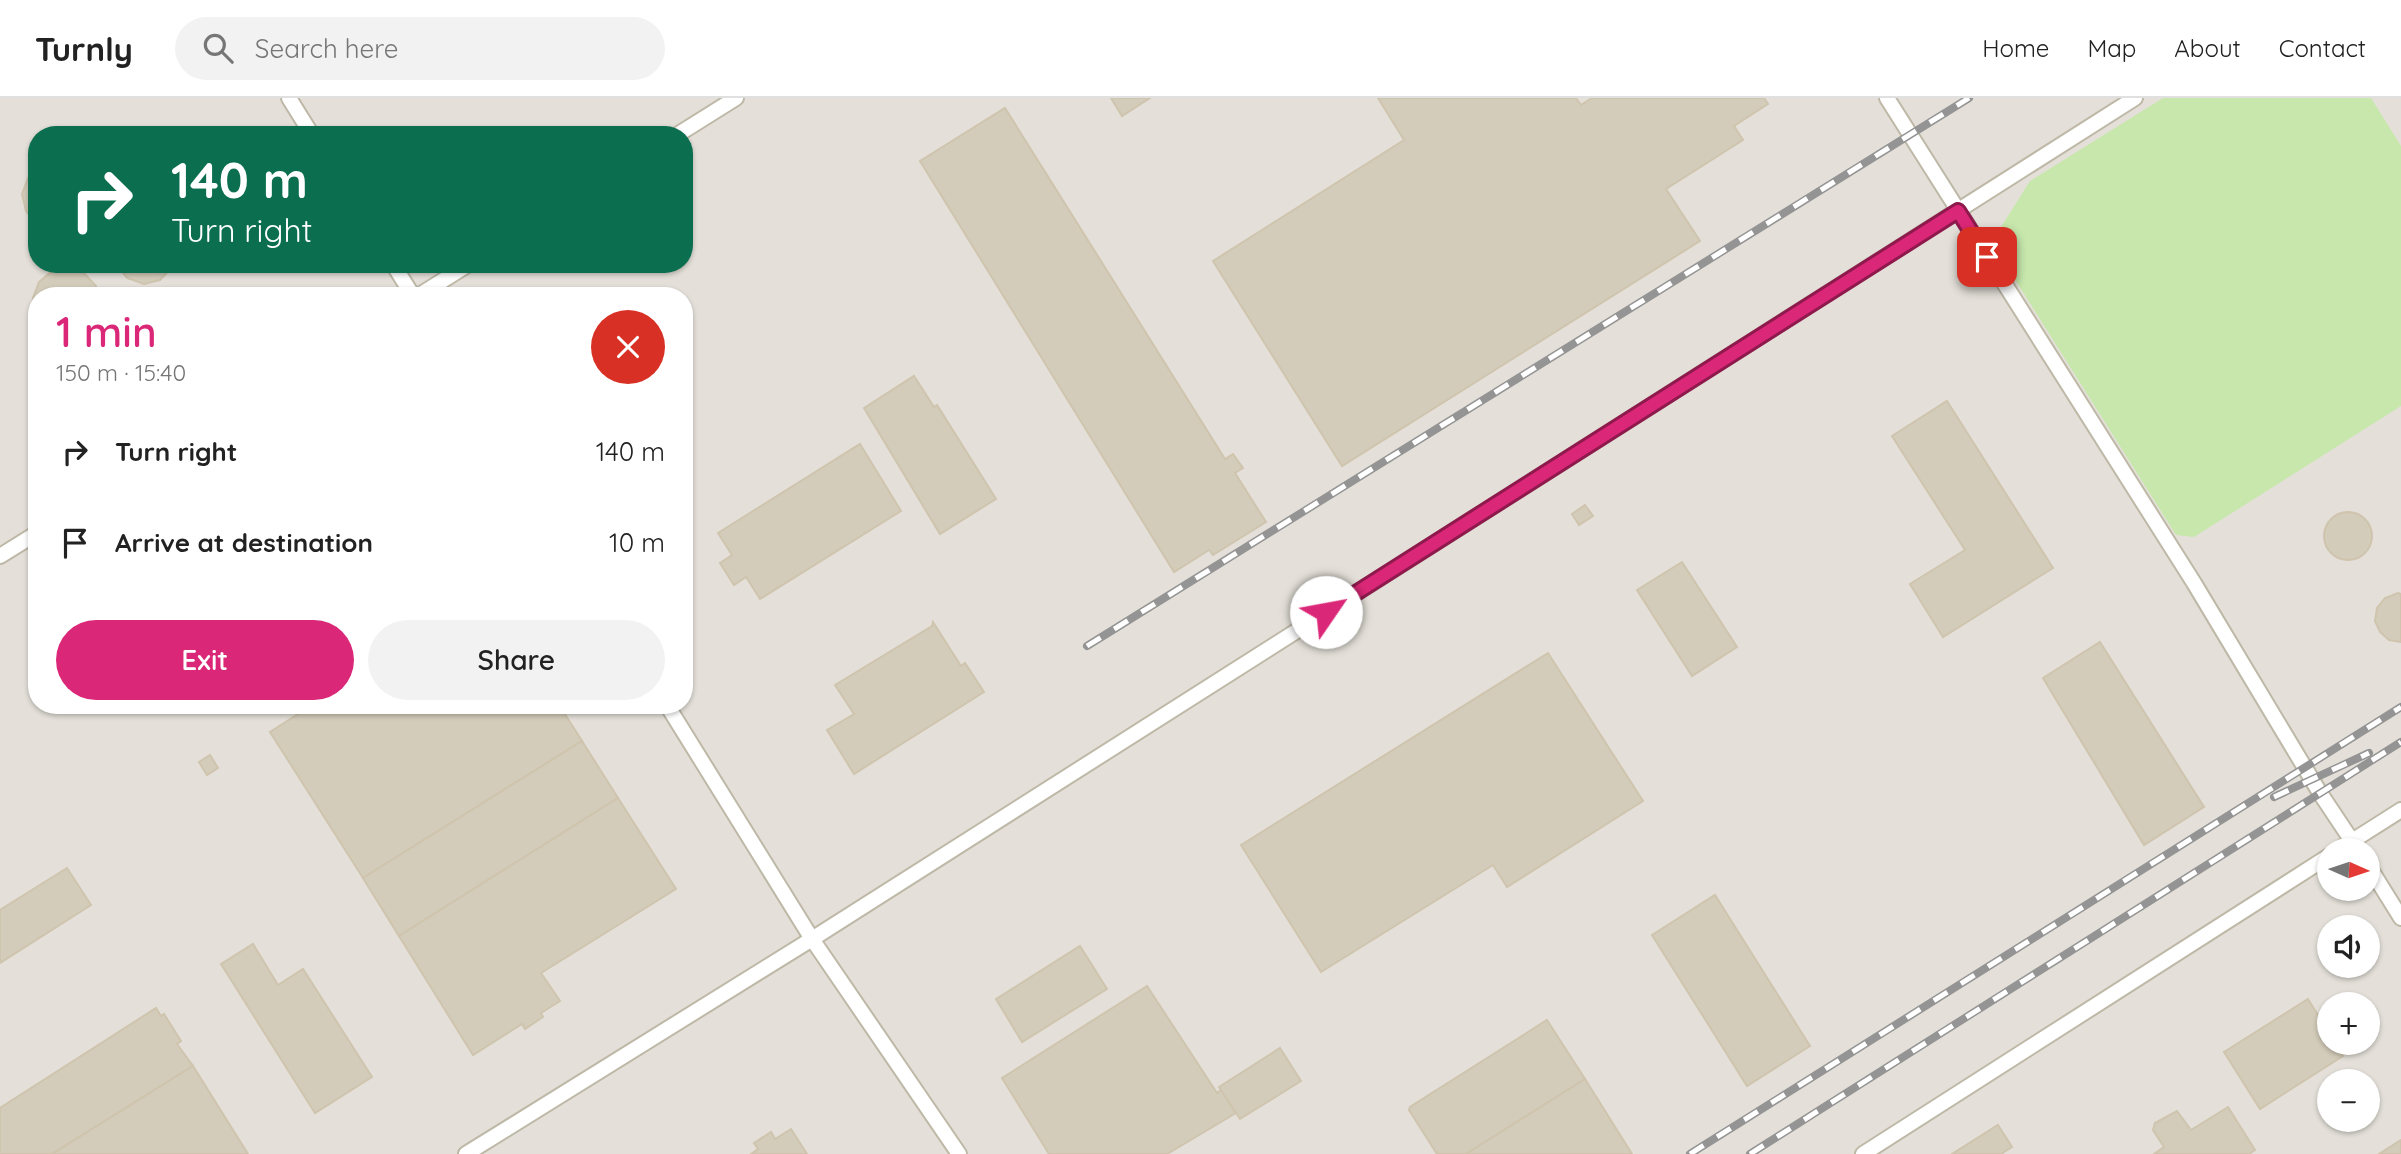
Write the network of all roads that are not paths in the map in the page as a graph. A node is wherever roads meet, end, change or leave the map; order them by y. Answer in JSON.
{"nodes":[{"id":1,"x":289,"y":98,"type":"edge"},
{"id":2,"x":736,"y":98,"type":"edge"},
{"id":3,"x":1886,"y":98,"type":"edge"},
{"id":4,"x":2135,"y":98,"type":"edge"},
{"id":5,"x":306,"y":126,"type":"edge"},
{"id":6,"x":691,"y":126,"type":"edge"},
{"id":7,"x":1958,"y":211,"type":"junction"},
{"id":8,"x":454,"y":273,"type":"edge"},
{"id":9,"x":431,"y":287,"type":"edge"},
{"id":10,"x":28,"y":539,"type":"edge"},
{"id":11,"x":0,"y":556,"type":"edge"},
{"id":12,"x":673,"y":714,"type":"edge"},
{"id":13,"x":2401,"y":810,"type":"edge"},
{"id":14,"x":2350,"y":838,"type":"edge"},
{"id":15,"x":2365,"y":838,"type":"edge"},
{"id":16,"x":2317,"y":864,"type":"edge"},
{"id":17,"x":2380,"y":884,"type":"edge"},
{"id":18,"x":2401,"y":918,"type":"edge"},
{"id":19,"x":811,"y":939,"type":"junction"},
{"id":20,"x":466,"y":1154,"type":"edge"},
{"id":21,"x":959,"y":1154,"type":"edge"},
{"id":22,"x":1863,"y":1154,"type":"edge"}],
"edges":[{"from":1,"to":5,"type":"lane"},
{"from":2,"to":6,"type":"lane"},
{"from":3,"to":7,"type":"lane"},
{"from":4,"to":7,"type":"lane"},
{"from":7,"to":14,"type":"lane"},
{"from":7,"to":19,"type":"lane"},
{"from":8,"to":9,"type":"lane"},
{"from":10,"to":11,"type":"lane"},
{"from":12,"to":19,"type":"lane"},
{"from":13,"to":15,"type":"lane"},
{"from":16,"to":22,"type":"lane"},
{"from":17,"to":18,"type":"lane"},
{"from":19,"to":20,"type":"lane"},
{"from":19,"to":21,"type":"lane"}]}
